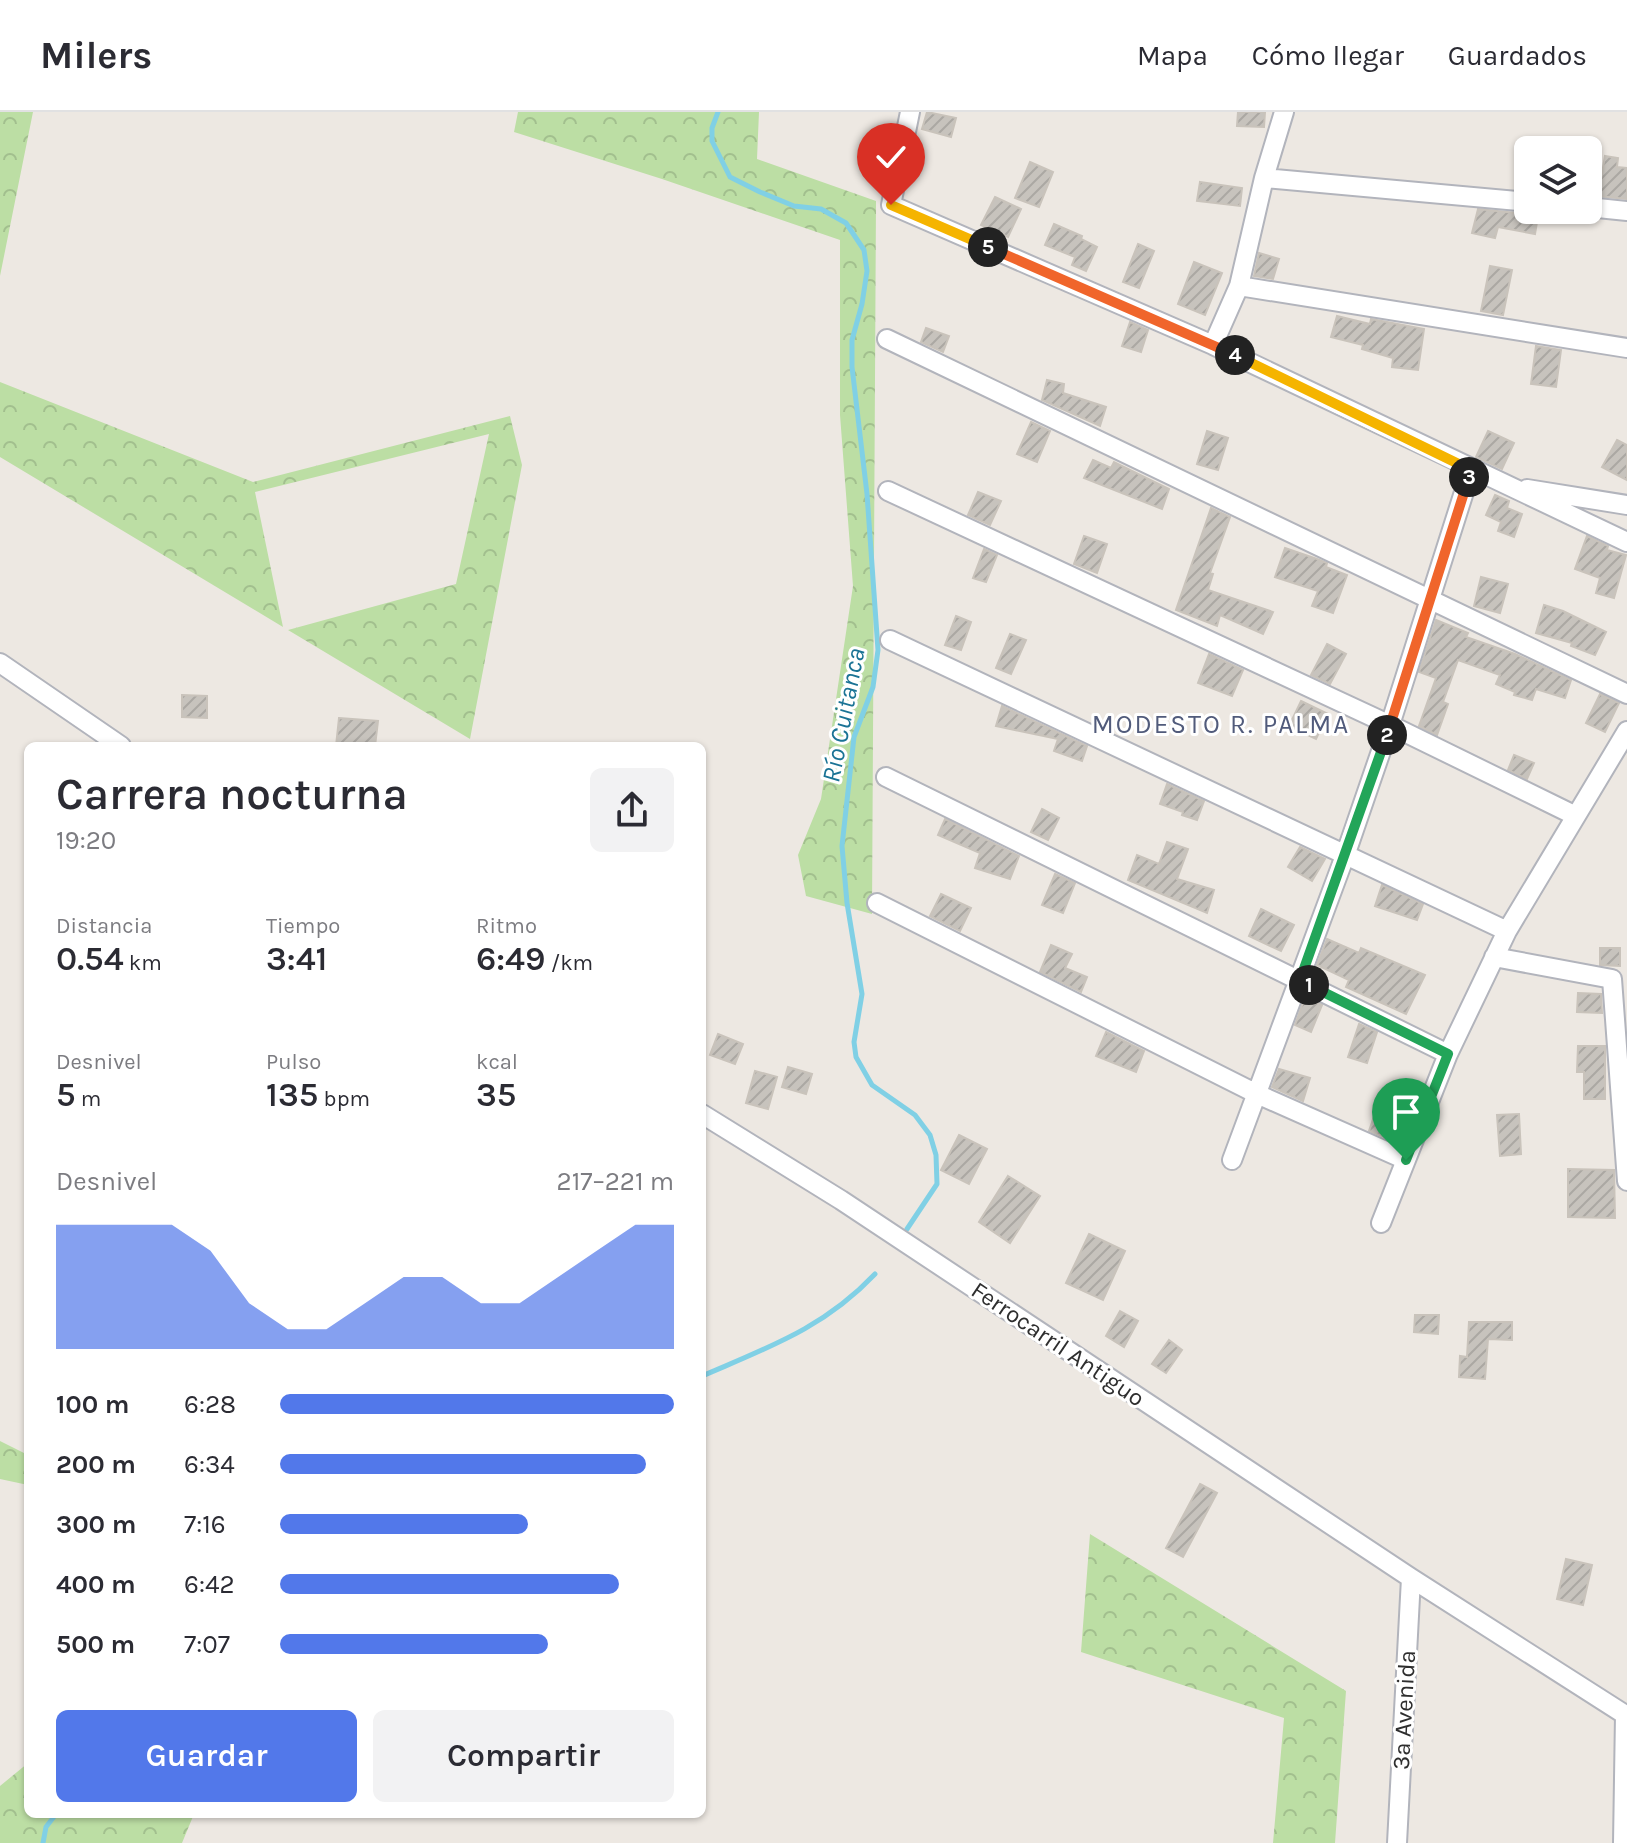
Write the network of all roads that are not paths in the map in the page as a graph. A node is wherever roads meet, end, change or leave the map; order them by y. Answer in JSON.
{"nodes":[{"id":1,"x":910,"y":112,"type":"edge"},
{"id":2,"x":1284,"y":112,"type":"edge"},
{"id":3,"x":1264,"y":178,"type":"junction"},
{"id":4,"x":1514,"y":201,"type":"edge"},
{"id":5,"x":1602,"y":208,"type":"edge"},
{"id":6,"x":1627,"y":211,"type":"edge"},
{"id":7,"x":1239,"y":286,"type":"junction"},
{"id":8,"x":887,"y":339,"type":"dead end"},
{"id":9,"x":1213,"y":345,"type":"junction"},
{"id":10,"x":1627,"y":348,"type":"edge"},
{"id":11,"x":1471,"y":470,"type":"junction"},
{"id":12,"x":1505,"y":486,"type":"junction"},
{"id":13,"x":888,"y":491,"type":"dead end"},
{"id":14,"x":1627,"y":505,"type":"edge"},
{"id":15,"x":1627,"y":542,"type":"edge"},
{"id":16,"x":1430,"y":599,"type":"junction"},
{"id":17,"x":890,"y":640,"type":"dead end"},
{"id":18,"x":0,"y":663,"type":"edge"},
{"id":19,"x":1627,"y":694,"type":"edge"},
{"id":20,"x":1390,"y":725,"type":"junction"},
{"id":21,"x":1627,"y":731,"type":"edge"},
{"id":22,"x":115,"y":742,"type":"edge"},
{"id":23,"x":886,"y":777,"type":"dead end"},
{"id":24,"x":1576,"y":816,"type":"junction"},
{"id":25,"x":1346,"y":853,"type":"junction"},
{"id":26,"x":877,"y":903,"type":"dead end"},
{"id":27,"x":1507,"y":931,"type":"junction"},
{"id":28,"x":1494,"y":957,"type":"junction"},
{"id":29,"x":1300,"y":980,"type":"junction"},
{"id":30,"x":1448,"y":1054,"type":"junction"},
{"id":31,"x":1257,"y":1094,"type":"junction"},
{"id":32,"x":706,"y":1116,"type":"edge"},
{"id":33,"x":1232,"y":1160,"type":"dead end"},
{"id":34,"x":1406,"y":1160,"type":"junction"},
{"id":35,"x":1627,"y":1181,"type":"edge"},
{"id":36,"x":1381,"y":1223,"type":"dead end"},
{"id":37,"x":1411,"y":1578,"type":"junction"},
{"id":38,"x":1626,"y":1716,"type":"edge"},
{"id":39,"x":1397,"y":1843,"type":"edge"},
{"id":40,"x":1623,"y":1843,"type":"edge"}],
"edges":[{"from":1,"to":9,"type":"street"},
{"from":2,"to":3,"type":"street"},
{"from":3,"to":4,"type":"street"},
{"from":3,"to":7,"type":"street"},
{"from":5,"to":6,"type":"street"},
{"from":7,"to":9,"type":"street"},
{"from":7,"to":10,"type":"street"},
{"from":8,"to":16,"type":"street"},
{"from":9,"to":11,"type":"street"},
{"from":11,"to":12,"type":"street"},
{"from":11,"to":16,"type":"street"},
{"from":12,"to":14,"type":"street"},
{"from":12,"to":15,"type":"street"},
{"from":13,"to":20,"type":"street"},
{"from":16,"to":19,"type":"street"},
{"from":16,"to":20,"type":"street"},
{"from":17,"to":25,"type":"street"},
{"from":18,"to":22,"type":"street"},
{"from":20,"to":24,"type":"street"},
{"from":20,"to":25,"type":"street"},
{"from":21,"to":24,"type":"street"},
{"from":23,"to":29,"type":"street"},
{"from":24,"to":27,"type":"street"},
{"from":25,"to":27,"type":"street"},
{"from":25,"to":29,"type":"street"},
{"from":26,"to":31,"type":"street"},
{"from":27,"to":28,"type":"street"},
{"from":28,"to":30,"type":"street"},
{"from":28,"to":35,"type":"street"},
{"from":29,"to":30,"type":"street"},
{"from":29,"to":31,"type":"street"},
{"from":30,"to":34,"type":"street"},
{"from":31,"to":33,"type":"street"},
{"from":31,"to":34,"type":"street"},
{"from":32,"to":37,"type":"street","name":"Ferrocarril Antiguo"},
{"from":34,"to":36,"type":"street"},
{"from":37,"to":38,"type":"street","name":"Ferrocarril Antiguo"},
{"from":37,"to":39,"type":"street","name":"3a Avenida"},
{"from":38,"to":40,"type":"street"}]}
